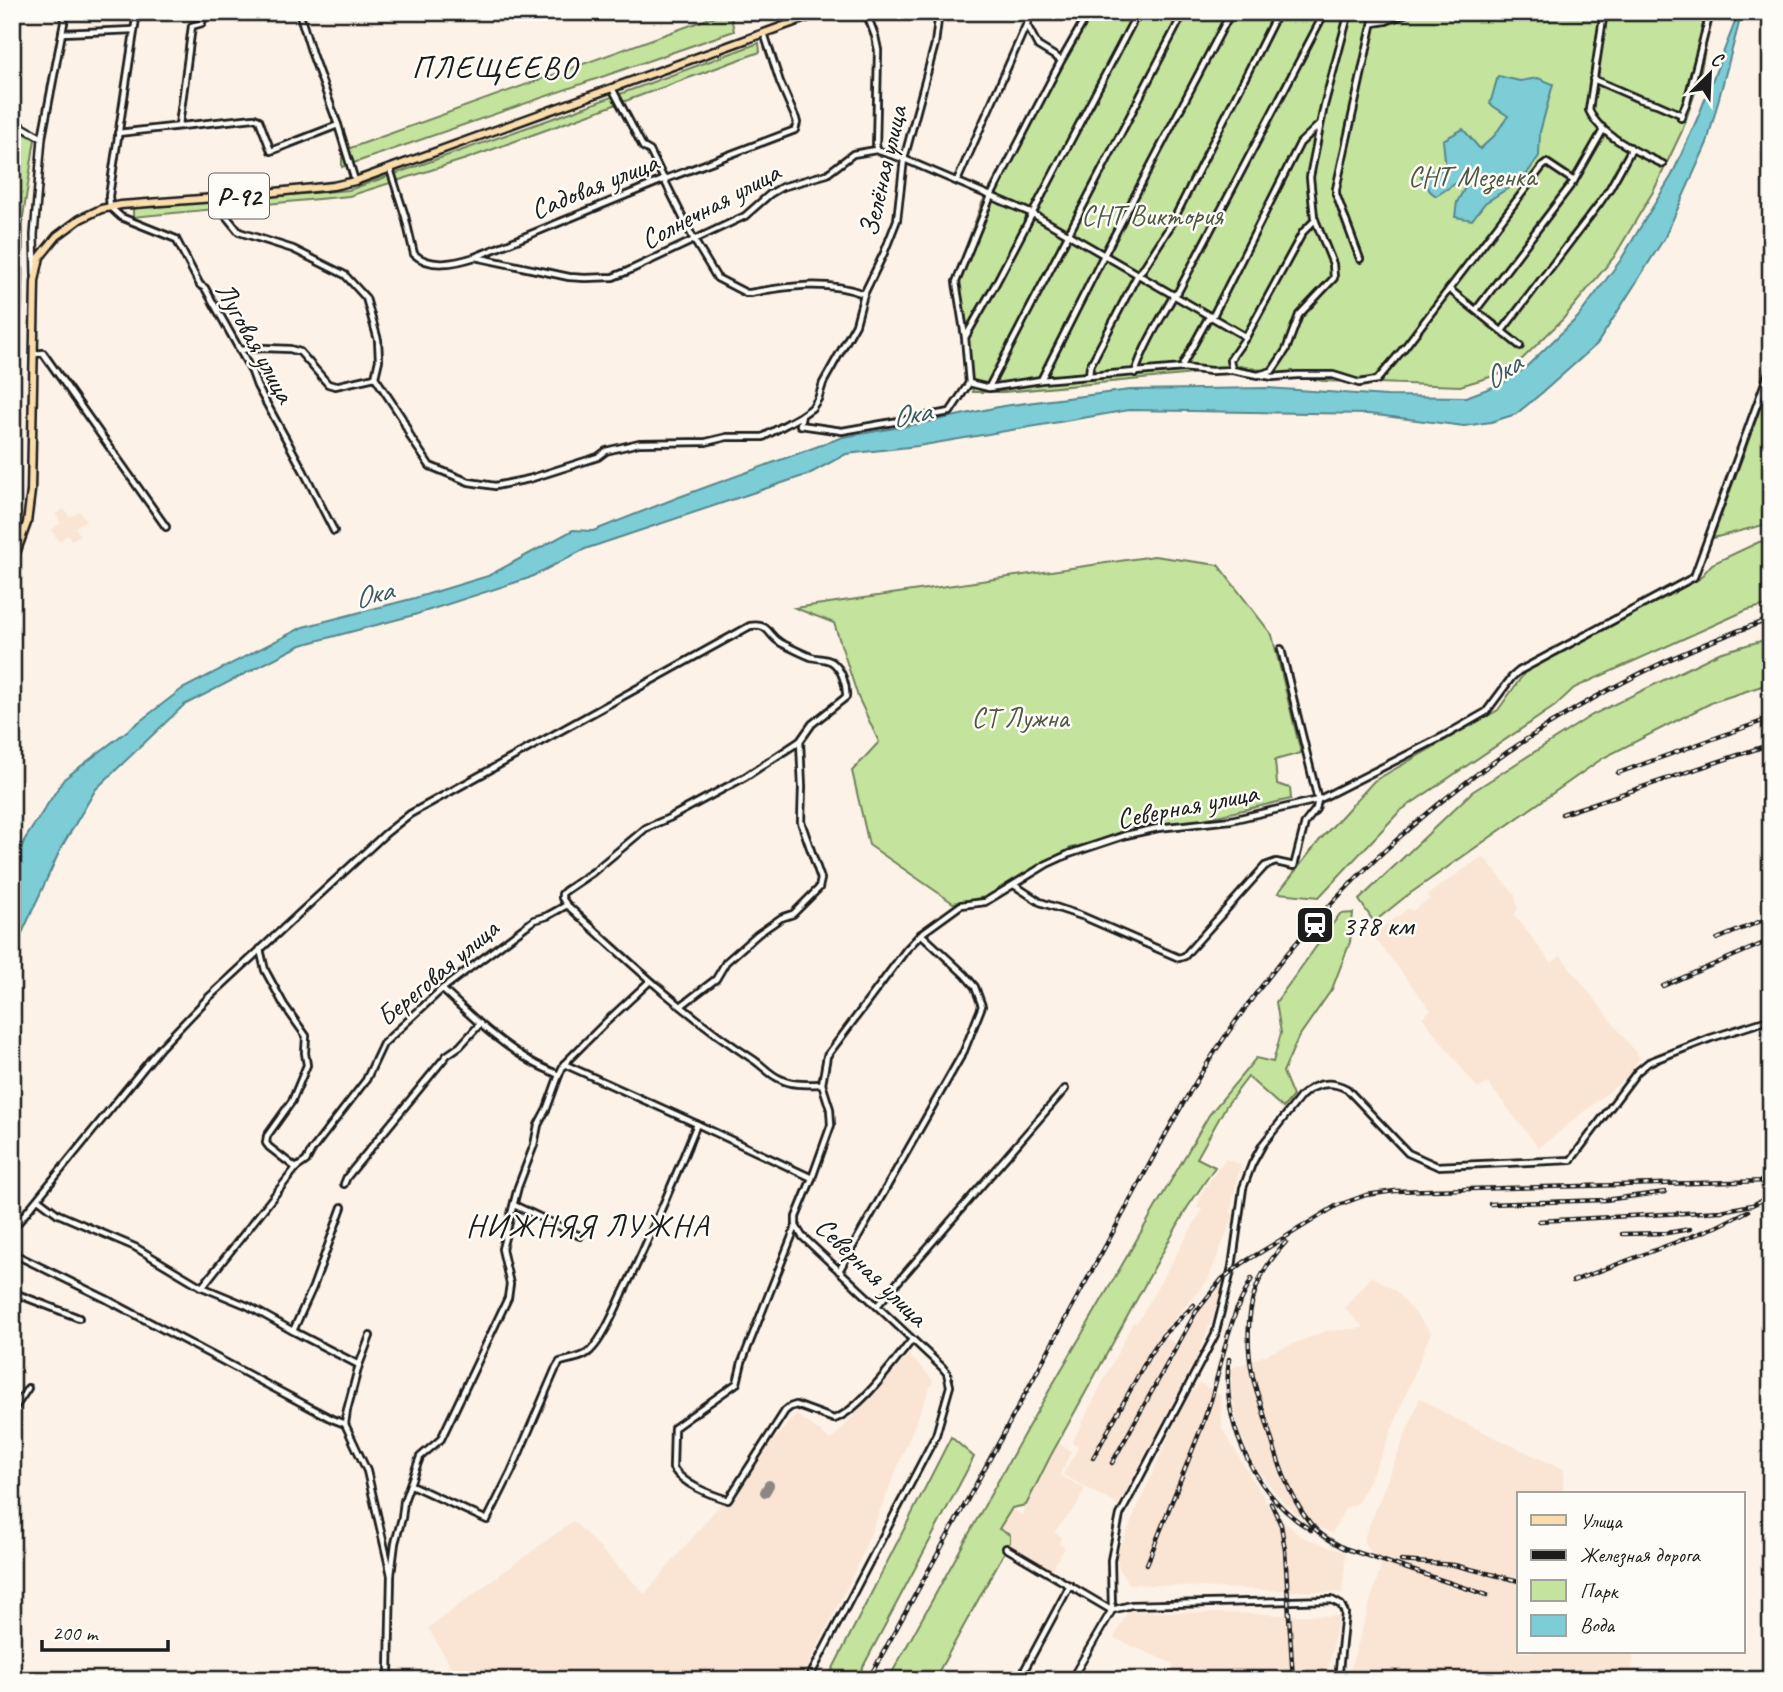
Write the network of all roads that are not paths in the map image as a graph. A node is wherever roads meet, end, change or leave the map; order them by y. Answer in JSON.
{"nodes":[{"id":1,"x":66,"y":12,"type":"edge"},
{"id":2,"x":137,"y":12,"type":"edge"},
{"id":3,"x":204,"y":12,"type":"edge"},
{"id":4,"x":299,"y":12,"type":"edge"},
{"id":5,"x":822,"y":12,"type":"edge"},
{"id":6,"x":866,"y":12,"type":"edge"},
{"id":7,"x":939,"y":12,"type":"edge"},
{"id":8,"x":1032,"y":12,"type":"edge"},
{"id":9,"x":1089,"y":12,"type":"edge"},
{"id":10,"x":1138,"y":12,"type":"edge"},
{"id":11,"x":1184,"y":12,"type":"edge"},
{"id":12,"x":1231,"y":12,"type":"edge"},
{"id":13,"x":1278,"y":12,"type":"edge"},
{"id":14,"x":1325,"y":12,"type":"edge"},
{"id":15,"x":1349,"y":12,"type":"edge"},
{"id":16,"x":1375,"y":12,"type":"edge"},
{"id":17,"x":1409,"y":12,"type":"edge"},
{"id":18,"x":1604,"y":12,"type":"edge"},
{"id":19,"x":1688,"y":12,"type":"edge"},
{"id":20,"x":1709,"y":15,"type":"edge"},
{"id":21,"x":1373,"y":23,"type":"junction"},
{"id":22,"x":1027,"y":24,"type":"junction"},
{"id":23,"x":134,"y":30,"type":"junction"},
{"id":24,"x":62,"y":33,"type":"junction"},
{"id":25,"x":764,"y":33,"type":"junction"},
{"id":26,"x":1061,"y":61,"type":"junction"},
{"id":27,"x":1593,"y":79,"type":"junction"},
{"id":28,"x":612,"y":88,"type":"junction"},
{"id":29,"x":12,"y":121,"type":"edge"},
{"id":30,"x":1320,"y":124,"type":"junction"},
{"id":31,"x":179,"y":125,"type":"junction"},
{"id":32,"x":338,"y":125,"type":"junction"},
{"id":33,"x":1602,"y":127,"type":"junction"},
{"id":34,"x":118,"y":133,"type":"junction"},
{"id":35,"x":42,"y":138,"type":"junction"},
{"id":36,"x":1630,"y":147,"type":"junction"},
{"id":37,"x":876,"y":150,"type":"junction"},
{"id":38,"x":904,"y":159,"type":"junction"},
{"id":39,"x":1663,"y":164,"type":"dead end"},
{"id":40,"x":390,"y":169,"type":"junction"},
{"id":41,"x":355,"y":180,"type":"junction"},
{"id":42,"x":663,"y":180,"type":"junction"},
{"id":43,"x":957,"y":181,"type":"junction"},
{"id":44,"x":1574,"y":181,"type":"junction"},
{"id":45,"x":991,"y":196,"type":"junction"},
{"id":46,"x":228,"y":197,"type":"junction"},
{"id":47,"x":110,"y":207,"type":"junction"},
{"id":48,"x":1032,"y":214,"type":"junction"},
{"id":49,"x":1315,"y":220,"type":"junction"},
{"id":50,"x":1068,"y":234,"type":"junction"},
{"id":51,"x":694,"y":240,"type":"junction"},
{"id":52,"x":1104,"y":255,"type":"junction"},
{"id":53,"x":475,"y":257,"type":"junction"},
{"id":54,"x":1360,"y":259,"type":"dead end"},
{"id":55,"x":1138,"y":274,"type":"junction"},
{"id":56,"x":35,"y":281,"type":"junction"},
{"id":57,"x":1449,"y":289,"type":"junction"},
{"id":58,"x":864,"y":294,"type":"junction"},
{"id":59,"x":1174,"y":295,"type":"junction"},
{"id":60,"x":1476,"y":310,"type":"junction"},
{"id":61,"x":1210,"y":316,"type":"junction"},
{"id":62,"x":1502,"y":331,"type":"junction"},
{"id":63,"x":965,"y":337,"type":"junction"},
{"id":64,"x":1246,"y":337,"type":"junction"},
{"id":65,"x":1520,"y":346,"type":"dead end"},
{"id":66,"x":239,"y":350,"type":"junction"},
{"id":67,"x":35,"y":354,"type":"junction"},
{"id":68,"x":1771,"y":366,"type":"edge"},
{"id":69,"x":1183,"y":368,"type":"junction"},
{"id":70,"x":1232,"y":370,"type":"junction"},
{"id":71,"x":1135,"y":373,"type":"junction"},
{"id":72,"x":1258,"y":375,"type":"junction"},
{"id":73,"x":1089,"y":376,"type":"junction"},
{"id":74,"x":375,"y":377,"type":"junction"},
{"id":75,"x":1041,"y":380,"type":"junction"},
{"id":76,"x":969,"y":383,"type":"junction"},
{"id":77,"x":989,"y":388,"type":"junction"},
{"id":78,"x":802,"y":415,"type":"junction"},
{"id":79,"x":166,"y":527,"type":"dead end"},
{"id":80,"x":334,"y":531,"type":"dead end"},
{"id":81,"x":12,"y":564,"type":"edge"},
{"id":82,"x":1281,"y":649,"type":"dead end"},
{"id":83,"x":800,"y":741,"type":"junction"},
{"id":84,"x":1318,"y":800,"type":"junction"},
{"id":85,"x":1014,"y":885,"type":"junction"},
{"id":86,"x":567,"y":905,"type":"junction"},
{"id":87,"x":921,"y":934,"type":"junction"},
{"id":88,"x":260,"y":949,"type":"junction"},
{"id":89,"x":650,"y":981,"type":"junction"},
{"id":90,"x":442,"y":989,"type":"junction"},
{"id":91,"x":681,"y":1006,"type":"junction"},
{"id":92,"x":1771,"y":1019,"type":"edge"},
{"id":93,"x":480,"y":1024,"type":"junction"},
{"id":94,"x":564,"y":1064,"type":"junction"},
{"id":95,"x":559,"y":1075,"type":"junction"},
{"id":96,"x":822,"y":1084,"type":"junction"},
{"id":97,"x":1065,"y":1089,"type":"dead end"},
{"id":98,"x":697,"y":1124,"type":"junction"},
{"id":99,"x":296,"y":1168,"type":"junction"},
{"id":100,"x":812,"y":1178,"type":"junction"},
{"id":101,"x":344,"y":1184,"type":"dead end"},
{"id":102,"x":38,"y":1199,"type":"junction"},
{"id":103,"x":514,"y":1205,"type":"junction"},
{"id":104,"x":342,"y":1207,"type":"dead end"},
{"id":105,"x":796,"y":1226,"type":"junction"},
{"id":106,"x":12,"y":1230,"type":"edge"},
{"id":107,"x":580,"y":1236,"type":"dead end"},
{"id":108,"x":12,"y":1253,"type":"edge"},
{"id":109,"x":839,"y":1270,"type":"junction"},
{"id":110,"x":202,"y":1287,"type":"junction"},
{"id":111,"x":12,"y":1292,"type":"edge"},
{"id":112,"x":877,"y":1306,"type":"junction"},
{"id":113,"x":79,"y":1318,"type":"dead end"},
{"id":114,"x":293,"y":1331,"type":"junction"},
{"id":115,"x":370,"y":1336,"type":"dead end"},
{"id":116,"x":912,"y":1340,"type":"junction"},
{"id":117,"x":359,"y":1365,"type":"junction"},
{"id":118,"x":28,"y":1388,"type":"dead end"},
{"id":119,"x":12,"y":1412,"type":"edge"},
{"id":120,"x":345,"y":1424,"type":"junction"},
{"id":121,"x":411,"y":1485,"type":"junction"},
{"id":122,"x":1006,"y":1548,"type":"dead end"},
{"id":123,"x":391,"y":1575,"type":"junction"},
{"id":124,"x":1070,"y":1585,"type":"junction"},
{"id":125,"x":1112,"y":1610,"type":"junction"},
{"id":126,"x":392,"y":1680,"type":"edge"},
{"id":127,"x":808,"y":1680,"type":"edge"},
{"id":128,"x":1019,"y":1680,"type":"edge"},
{"id":129,"x":1071,"y":1680,"type":"edge"},
{"id":130,"x":1338,"y":1680,"type":"edge"}],
"edges":[{"from":1,"to":24,"type":"street"},
{"from":2,"to":23,"type":"street"},
{"from":3,"to":31,"type":"street"},
{"from":4,"to":32,"type":"street"},
{"from":5,"to":25,"type":"main road","number":"Р-92"},
{"from":6,"to":37,"type":"street"},
{"from":7,"to":38,"type":"street","name":"Зелёная улица"},
{"from":8,"to":22,"type":"street"},
{"from":9,"to":26,"type":"street"},
{"from":10,"to":48,"type":"street"},
{"from":11,"to":50,"type":"street"},
{"from":12,"to":52,"type":"street"},
{"from":13,"to":55,"type":"street"},
{"from":14,"to":59,"type":"street"},
{"from":15,"to":30,"type":"street"},
{"from":16,"to":21,"type":"street"},
{"from":17,"to":21,"type":"street"},
{"from":18,"to":27,"type":"street"},
{"from":19,"to":20,"type":"street"},
{"from":20,"to":27,"type":"street"},
{"from":21,"to":54,"type":"street"},
{"from":22,"to":26,"type":"street"},
{"from":22,"to":43,"type":"street"},
{"from":23,"to":24,"type":"street"},
{"from":23,"to":34,"type":"street"},
{"from":24,"to":35,"type":"street"},
{"from":25,"to":28,"type":"main road","number":"Р-92"},
{"from":25,"to":42,"type":"street","name":"Садовая улица"},
{"from":26,"to":45,"type":"street"},
{"from":27,"to":33,"type":"street"},
{"from":28,"to":40,"type":"main road","number":"Р-92"},
{"from":28,"to":42,"type":"street"},
{"from":29,"to":35,"type":"street"},
{"from":30,"to":49,"type":"street"},
{"from":30,"to":61,"type":"street"},
{"from":31,"to":32,"type":"street"},
{"from":31,"to":34,"type":"street"},
{"from":32,"to":41,"type":"street"},
{"from":33,"to":36,"type":"street"},
{"from":33,"to":44,"type":"street"},
{"from":34,"to":47,"type":"street"},
{"from":35,"to":56,"type":"street"},
{"from":36,"to":39,"type":"street"},
{"from":36,"to":62,"type":"street"},
{"from":37,"to":38,"type":"street"},
{"from":37,"to":51,"type":"street","name":"Солнечная улица"},
{"from":38,"to":43,"type":"street"},
{"from":38,"to":58,"type":"street","name":"Зелёная улица"},
{"from":40,"to":41,"type":"main road","number":"Р-92"},
{"from":40,"to":53,"type":"street","name":"Садовая улица"},
{"from":41,"to":46,"type":"main road","number":"Р-92"},
{"from":42,"to":51,"type":"street"},
{"from":42,"to":53,"type":"street","name":"Садовая улица"},
{"from":43,"to":45,"type":"street"},
{"from":44,"to":57,"type":"street"},
{"from":44,"to":60,"type":"street"},
{"from":45,"to":48,"type":"street"},
{"from":45,"to":63,"type":"street"},
{"from":46,"to":47,"type":"main road","number":"Р-92"},
{"from":46,"to":74,"type":"street"},
{"from":47,"to":56,"type":"main road","number":"Р-92"},
{"from":47,"to":66,"type":"street","name":"Луговая улица"},
{"from":48,"to":50,"type":"street"},
{"from":48,"to":63,"type":"street"},
{"from":49,"to":64,"type":"street"},
{"from":49,"to":72,"type":"street"},
{"from":50,"to":52,"type":"street"},
{"from":50,"to":77,"type":"street"},
{"from":51,"to":53,"type":"street","name":"Солнечная улица"},
{"from":51,"to":58,"type":"street"},
{"from":52,"to":55,"type":"street"},
{"from":52,"to":75,"type":"street"},
{"from":55,"to":59,"type":"street"},
{"from":55,"to":73,"type":"street"},
{"from":56,"to":67,"type":"main road","number":"Р-92"},
{"from":57,"to":60,"type":"street"},
{"from":57,"to":72,"type":"street"},
{"from":58,"to":78,"type":"street","name":"Зелёная улица"},
{"from":59,"to":61,"type":"street"},
{"from":59,"to":71,"type":"street"},
{"from":60,"to":62,"type":"street"},
{"from":61,"to":64,"type":"street"},
{"from":61,"to":69,"type":"street"},
{"from":62,"to":65,"type":"street"},
{"from":63,"to":76,"type":"street"},
{"from":64,"to":70,"type":"street"},
{"from":66,"to":74,"type":"street"},
{"from":66,"to":80,"type":"street","name":"Луговая улица"},
{"from":67,"to":79,"type":"street"},
{"from":67,"to":81,"type":"main road","number":"Р-92"},
{"from":68,"to":84,"type":"street","name":"Северная улица"},
{"from":69,"to":70,"type":"street"},
{"from":69,"to":71,"type":"street"},
{"from":70,"to":72,"type":"street"},
{"from":71,"to":73,"type":"street"},
{"from":73,"to":75,"type":"street"},
{"from":74,"to":78,"type":"street"},
{"from":75,"to":77,"type":"street"},
{"from":76,"to":77,"type":"street"},
{"from":76,"to":78,"type":"street"},
{"from":82,"to":84,"type":"street"},
{"from":83,"to":86,"type":"street"},
{"from":83,"to":88,"type":"street"},
{"from":83,"to":91,"type":"street"},
{"from":84,"to":85,"type":"street","name":"Северная улица"},
{"from":84,"to":85,"type":"street"},
{"from":85,"to":87,"type":"street","name":"Северная улица"},
{"from":86,"to":89,"type":"street"},
{"from":86,"to":90,"type":"street","name":"Береговая улица"},
{"from":87,"to":96,"type":"street","name":"Северная улица"},
{"from":87,"to":109,"type":"street"},
{"from":88,"to":99,"type":"street"},
{"from":88,"to":102,"type":"street"},
{"from":89,"to":91,"type":"street"},
{"from":89,"to":94,"type":"street"},
{"from":90,"to":93,"type":"street"},
{"from":90,"to":99,"type":"street","name":"Береговая улица"},
{"from":91,"to":96,"type":"street"},
{"from":92,"to":125,"type":"street"},
{"from":93,"to":95,"type":"street"},
{"from":93,"to":101,"type":"street"},
{"from":94,"to":95,"type":"street"},
{"from":94,"to":98,"type":"street"},
{"from":95,"to":103,"type":"street"},
{"from":96,"to":100,"type":"street","name":"Северная улица"},
{"from":97,"to":112,"type":"street"},
{"from":98,"to":100,"type":"street"},
{"from":98,"to":121,"type":"street"},
{"from":99,"to":110,"type":"street"},
{"from":100,"to":105,"type":"street","name":"Северная улица"},
{"from":102,"to":106,"type":"street"},
{"from":102,"to":110,"type":"street"},
{"from":103,"to":107,"type":"street"},
{"from":103,"to":121,"type":"street"},
{"from":104,"to":114,"type":"street"},
{"from":105,"to":109,"type":"street","name":"Северная улица"},
{"from":105,"to":116,"type":"street"},
{"from":108,"to":120,"type":"street"},
{"from":109,"to":112,"type":"street","name":"Северная улица"},
{"from":110,"to":114,"type":"street"},
{"from":111,"to":113,"type":"street"},
{"from":112,"to":116,"type":"street","name":"Северная улица"},
{"from":114,"to":117,"type":"street"},
{"from":115,"to":117,"type":"street"},
{"from":116,"to":127,"type":"street","name":"Северная улица"},
{"from":117,"to":120,"type":"street"},
{"from":118,"to":119,"type":"street"},
{"from":120,"to":123,"type":"street"},
{"from":121,"to":123,"type":"street"},
{"from":122,"to":124,"type":"street"},
{"from":123,"to":126,"type":"street"},
{"from":124,"to":125,"type":"street"},
{"from":124,"to":128,"type":"street"},
{"from":125,"to":129,"type":"street"},
{"from":125,"to":130,"type":"street"}]}
